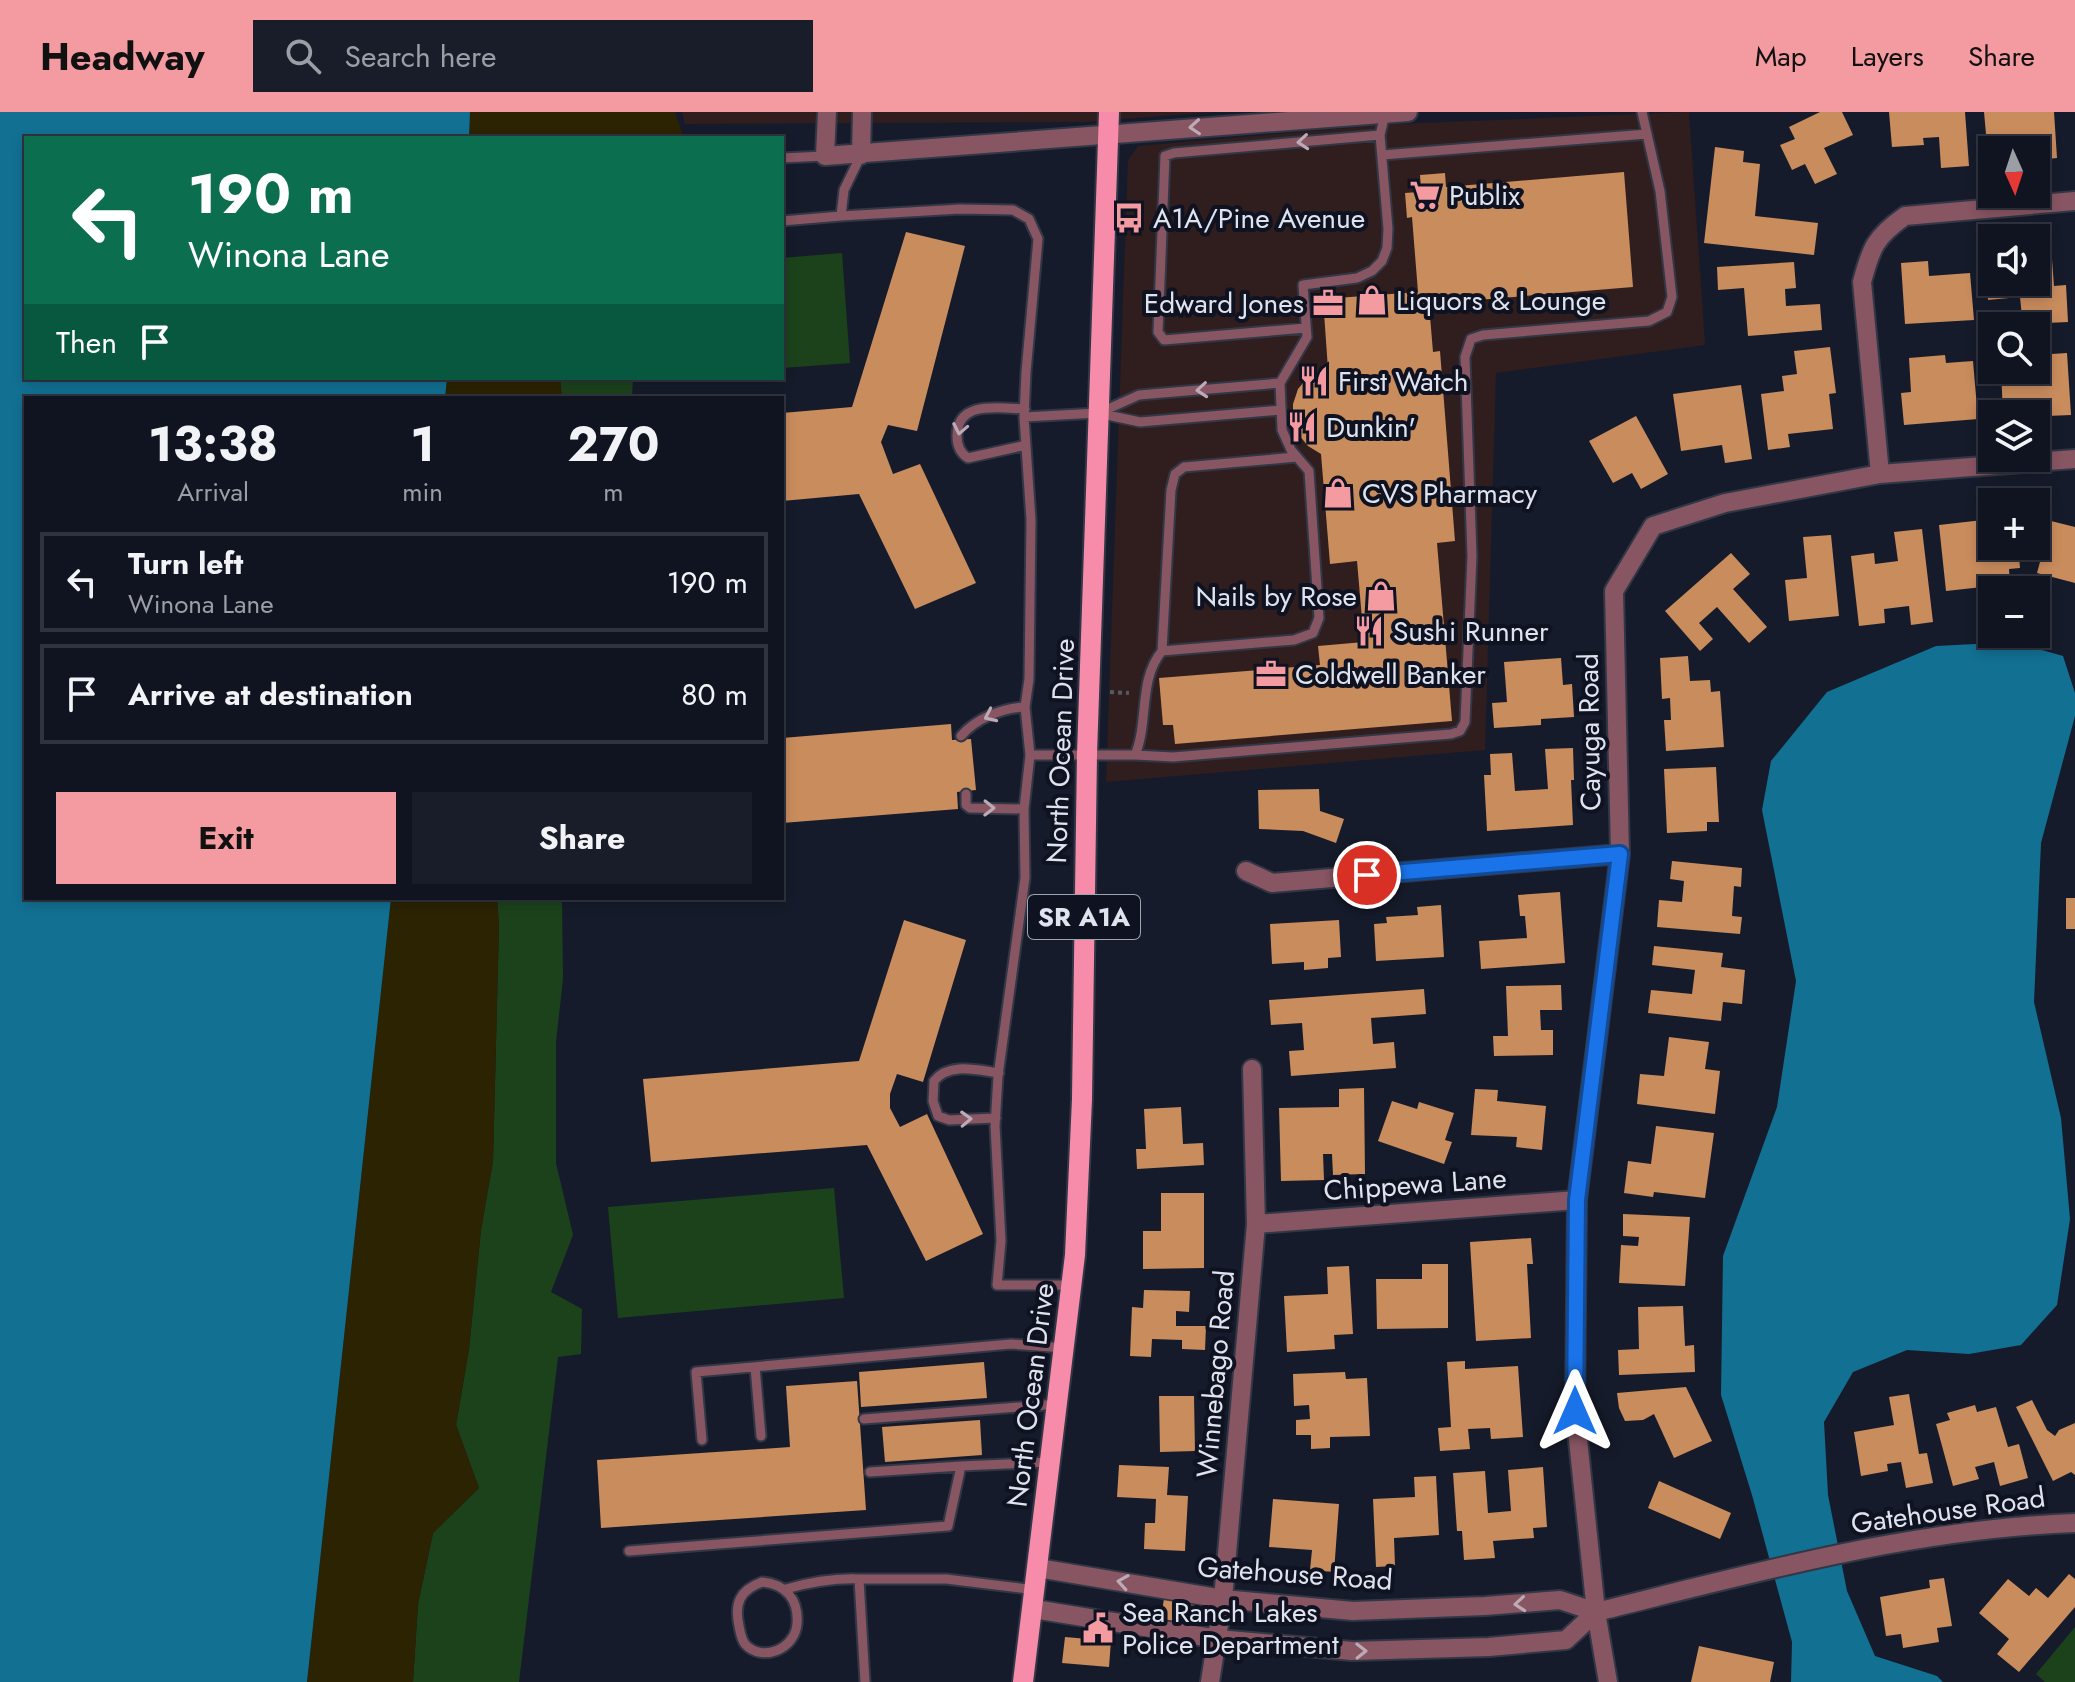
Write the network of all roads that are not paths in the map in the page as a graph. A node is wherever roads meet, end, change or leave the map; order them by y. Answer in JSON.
{"nodes":[{"id":1,"x":827,"y":112,"type":"edge"},
{"id":2,"x":862,"y":112,"type":"edge"},
{"id":3,"x":1109,"y":112,"type":"edge"},
{"id":4,"x":1408,"y":112,"type":"edge"},
{"id":5,"x":1642,"y":112,"type":"edge"},
{"id":6,"x":1385,"y":113,"type":"edge"},
{"id":7,"x":1109,"y":133,"type":"junction"},
{"id":8,"x":1647,"y":134,"type":"junction"},
{"id":9,"x":1380,"y":135,"type":"junction"},
{"id":10,"x":861,"y":155,"type":"junction"},
{"id":11,"x":1382,"y":155,"type":"junction"},
{"id":12,"x":825,"y":156,"type":"junction"},
{"id":13,"x":784,"y":158,"type":"edge"},
{"id":14,"x":2075,"y":201,"type":"edge"},
{"id":15,"x":841,"y":216,"type":"junction"},
{"id":16,"x":784,"y":221,"type":"edge"},
{"id":17,"x":1306,"y":328,"type":"junction"},
{"id":18,"x":1280,"y":383,"type":"junction"},
{"id":19,"x":1281,"y":410,"type":"junction"},
{"id":20,"x":1024,"y":413,"type":"junction"},
{"id":21,"x":1098,"y":413,"type":"junction"},
{"id":22,"x":1026,"y":445,"type":"junction"},
{"id":23,"x":1297,"y":457,"type":"junction"},
{"id":24,"x":2075,"y":459,"type":"edge"},
{"id":25,"x":1880,"y":474,"type":"junction"},
{"id":26,"x":1162,"y":651,"type":"junction"},
{"id":27,"x":1025,"y":707,"type":"junction"},
{"id":28,"x":961,"y":736,"type":"dead end"},
{"id":29,"x":1087,"y":754,"type":"junction"},
{"id":30,"x":1030,"y":755,"type":"junction"},
{"id":31,"x":1135,"y":755,"type":"junction"},
{"id":32,"x":966,"y":794,"type":"dead end"},
{"id":33,"x":1024,"y":809,"type":"junction"},
{"id":34,"x":1620,"y":854,"type":"junction"},
{"id":35,"x":1246,"y":871,"type":"dead end"},
{"id":36,"x":1252,"y":1069,"type":"dead end"},
{"id":37,"x":999,"y":1073,"type":"junction"},
{"id":38,"x":996,"y":1118,"type":"junction"},
{"id":39,"x":1577,"y":1200,"type":"junction"},
{"id":40,"x":1256,"y":1224,"type":"junction"},
{"id":41,"x":1072,"y":1285,"type":"junction"},
{"id":42,"x":1065,"y":1348,"type":"junction"},
{"id":43,"x":755,"y":1367,"type":"junction"},
{"id":44,"x":1058,"y":1404,"type":"junction"},
{"id":45,"x":864,"y":1419,"type":"dead end"},
{"id":46,"x":761,"y":1436,"type":"dead end"},
{"id":47,"x":702,"y":1440,"type":"dead end"},
{"id":48,"x":1050,"y":1462,"type":"junction"},
{"id":49,"x":961,"y":1466,"type":"junction"},
{"id":50,"x":870,"y":1472,"type":"dead end"},
{"id":51,"x":2075,"y":1523,"type":"edge"},
{"id":52,"x":629,"y":1551,"type":"dead end"},
{"id":53,"x":1038,"y":1568,"type":"junction"},
{"id":54,"x":859,"y":1579,"type":"junction"},
{"id":55,"x":786,"y":1589,"type":"junction"},
{"id":56,"x":1035,"y":1599,"type":"junction"},
{"id":57,"x":1223,"y":1599,"type":"junction"},
{"id":58,"x":1596,"y":1612,"type":"junction"},
{"id":59,"x":1218,"y":1639,"type":"junction"},
{"id":60,"x":865,"y":1682,"type":"edge"},
{"id":61,"x":1023,"y":1682,"type":"edge"},
{"id":62,"x":1210,"y":1682,"type":"edge"},
{"id":63,"x":1608,"y":1682,"type":"edge"}],
"edges":[{"from":1,"to":12,"type":"street"},
{"from":2,"to":10,"type":"street"},
{"from":3,"to":7,"type":"main road","number":"SR A1A"},
{"from":4,"to":6,"type":"street"},
{"from":5,"to":8,"type":"lane"},
{"from":6,"to":7,"type":"street","one_way":true},
{"from":6,"to":9,"type":"lane"},
{"from":7,"to":10,"type":"street"},
{"from":7,"to":21,"type":"main road","name":"North Ocean Drive","number":"SR A1A"},
{"from":8,"to":11,"type":"lane"},
{"from":8,"to":31,"type":"lane"},
{"from":9,"to":11,"type":"lane"},
{"from":9,"to":17,"type":"lane","one_way":true},
{"from":10,"to":12,"type":"street"},
{"from":10,"to":15,"type":"lane"},
{"from":11,"to":17,"type":"lane"},
{"from":12,"to":13,"type":"lane"},
{"from":14,"to":25,"type":"street"},
{"from":15,"to":16,"type":"lane"},
{"from":15,"to":20,"type":"lane"},
{"from":17,"to":18,"type":"lane"},
{"from":18,"to":19,"type":"lane"},
{"from":18,"to":21,"type":"lane","one_way":true},
{"from":19,"to":21,"type":"lane"},
{"from":19,"to":23,"type":"lane"},
{"from":20,"to":21,"type":"lane"},
{"from":20,"to":22,"type":"lane"},
{"from":20,"to":22,"type":"lane","one_way":true},
{"from":21,"to":29,"type":"main road","name":"North Ocean Drive","number":"SR A1A"},
{"from":22,"to":27,"type":"lane"},
{"from":23,"to":26,"type":"lane"},
{"from":23,"to":26,"type":"lane"},
{"from":24,"to":25,"type":"street","name":"Cayuga Road"},
{"from":25,"to":34,"type":"street","name":"Cayuga Road"},
{"from":26,"to":31,"type":"lane"},
{"from":27,"to":28,"type":"lane","one_way":true},
{"from":27,"to":30,"type":"lane"},
{"from":29,"to":30,"type":"lane"},
{"from":29,"to":31,"type":"lane"},
{"from":29,"to":41,"type":"main road","name":"North Ocean Drive","number":"SR A1A"},
{"from":30,"to":33,"type":"lane"},
{"from":32,"to":33,"type":"lane","one_way":true},
{"from":33,"to":37,"type":"lane"},
{"from":34,"to":35,"type":"street"},
{"from":34,"to":39,"type":"street","name":"Cayuga Road"},
{"from":36,"to":40,"type":"street","name":"Winnebago Road"},
{"from":37,"to":38,"type":"lane"},
{"from":37,"to":38,"type":"lane","one_way":true},
{"from":38,"to":41,"type":"lane"},
{"from":39,"to":40,"type":"street","name":"Chippewa Lane"},
{"from":39,"to":58,"type":"street","name":"Cayuga Road"},
{"from":40,"to":57,"type":"street","name":"Winnebago Road"},
{"from":41,"to":42,"type":"main road","name":"North Ocean Drive","number":"SR A1A"},
{"from":42,"to":43,"type":"lane"},
{"from":42,"to":44,"type":"main road","name":"North Ocean Drive","number":"SR A1A"},
{"from":43,"to":46,"type":"lane"},
{"from":43,"to":47,"type":"lane"},
{"from":44,"to":45,"type":"lane"},
{"from":44,"to":48,"type":"main road","name":"North Ocean Drive","number":"SR A1A"},
{"from":48,"to":49,"type":"lane"},
{"from":48,"to":53,"type":"main road","name":"North Ocean Drive","number":"SR A1A"},
{"from":49,"to":50,"type":"lane"},
{"from":49,"to":52,"type":"lane"},
{"from":51,"to":58,"type":"street","name":"Gatehouse Road"},
{"from":53,"to":56,"type":"main road","name":"North Ocean Drive","number":"SR A1A"},
{"from":57,"to":53,"type":"street","name":"Gatehouse Road","one_way":true},
{"from":54,"to":55,"type":"lane"},
{"from":54,"to":56,"type":"lane"},
{"from":54,"to":60,"type":"lane"},
{"from":55,"to":55,"type":"lane"},
{"from":56,"to":59,"type":"street","name":"Gatehouse Road"},
{"from":56,"to":61,"type":"main road","number":"SR A1A"},
{"from":58,"to":57,"type":"street","name":"Gatehouse Road","one_way":true},
{"from":57,"to":59,"type":"street","name":"Winnebago Road"},
{"from":59,"to":58,"type":"street","name":"Gatehouse Road","one_way":true},
{"from":58,"to":63,"type":"street","name":"Cayuga Road"},
{"from":59,"to":62,"type":"street","name":"Winnebago Road"}]}
